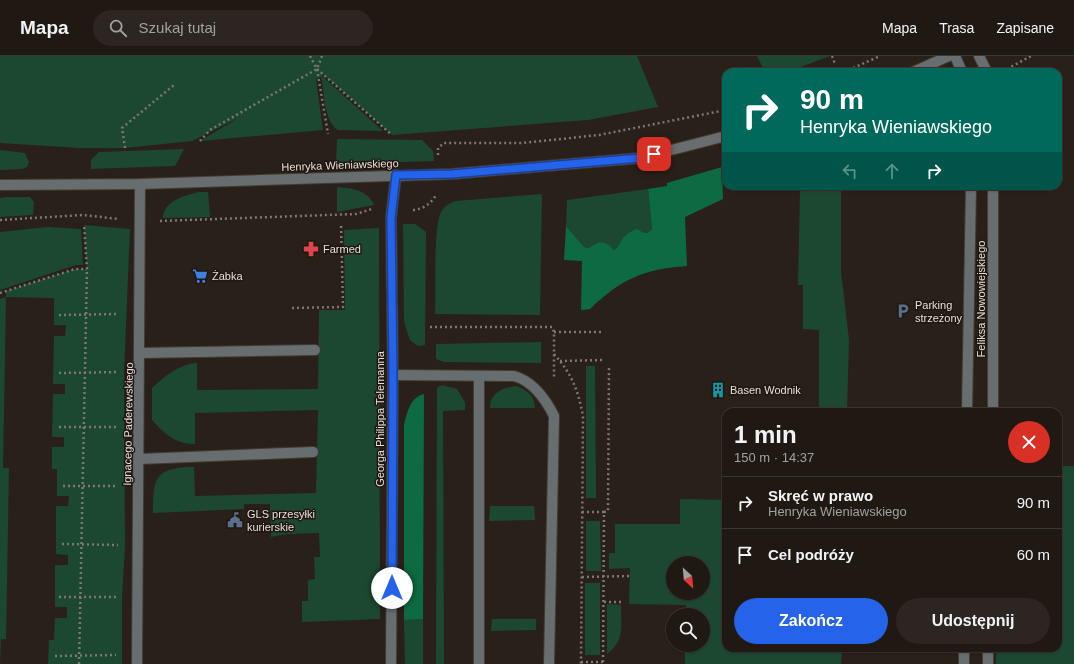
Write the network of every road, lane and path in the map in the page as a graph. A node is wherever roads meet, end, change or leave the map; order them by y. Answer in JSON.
{"nodes":[{"id":1,"x":310,"y":56,"type":"edge"},
{"id":2,"x":322,"y":56,"type":"edge"},
{"id":3,"x":832,"y":56,"type":"edge"},
{"id":4,"x":880,"y":56,"type":"edge"},
{"id":5,"x":949,"y":56,"type":"edge"},
{"id":6,"x":956,"y":56,"type":"edge"},
{"id":7,"x":979,"y":56,"type":"edge"},
{"id":8,"x":1031,"y":56,"type":"edge"},
{"id":9,"x":835,"y":64,"type":"dead end"},
{"id":10,"x":853,"y":68,"type":"edge"},
{"id":11,"x":922,"y":68,"type":"edge"},
{"id":12,"x":960,"y":68,"type":"edge"},
{"id":13,"x":985,"y":68,"type":"edge"},
{"id":14,"x":1008,"y":68,"type":"edge"},
{"id":15,"x":317,"y":69,"type":"junction"},
{"id":16,"x":174,"y":85,"type":"dead end"},
{"id":17,"x":328,"y":134,"type":"dead end"},
{"id":18,"x":392,"y":135,"type":"dead end"},
{"id":19,"x":722,"y":137,"type":"edge"},
{"id":20,"x":200,"y":141,"type":"dead end"},
{"id":21,"x":125,"y":148,"type":"dead end"},
{"id":22,"x":396,"y":175,"type":"junction"},
{"id":23,"x":140,"y":184,"type":"junction"},
{"id":24,"x":0,"y":185,"type":"edge"},
{"id":25,"x":971,"y":190,"type":"edge"},
{"id":26,"x":994,"y":190,"type":"edge"},
{"id":27,"x":342,"y":224,"type":"dead end"},
{"id":28,"x":84,"y":225,"type":"dead end"},
{"id":29,"x":87,"y":269,"type":"junction"},
{"id":30,"x":0,"y":293,"type":"edge"},
{"id":31,"x":292,"y":308,"type":"dead end"},
{"id":32,"x":120,"y":314,"type":"dead end"},
{"id":33,"x":59,"y":315,"type":"dead end"},
{"id":34,"x":86,"y":315,"type":"junction"},
{"id":35,"x":430,"y":327,"type":"dead end"},
{"id":36,"x":554,"y":332,"type":"junction"},
{"id":37,"x":603,"y":332,"type":"dead end"},
{"id":38,"x":315,"y":350,"type":"dead end"},
{"id":39,"x":140,"y":353,"type":"junction"},
{"id":40,"x":554,"y":354,"type":"junction"},
{"id":41,"x":560,"y":360,"type":"junction"},
{"id":42,"x":603,"y":360,"type":"dead end"},
{"id":43,"x":609,"y":367,"type":"dead end"},
{"id":44,"x":59,"y":372,"type":"dead end"},
{"id":45,"x":124,"y":372,"type":"dead end"},
{"id":46,"x":85,"y":373,"type":"junction"},
{"id":47,"x":393,"y":374,"type":"junction"},
{"id":48,"x":479,"y":376,"type":"junction"},
{"id":49,"x":967,"y":408,"type":"edge"},
{"id":50,"x":993,"y":408,"type":"edge"},
{"id":51,"x":554,"y":416,"type":"junction"},
{"id":52,"x":59,"y":427,"type":"dead end"},
{"id":53,"x":84,"y":427,"type":"junction"},
{"id":54,"x":124,"y":427,"type":"dead end"},
{"id":55,"x":313,"y":452,"type":"dead end"},
{"id":56,"x":139,"y":459,"type":"junction"},
{"id":57,"x":63,"y":486,"type":"dead end"},
{"id":58,"x":82,"y":486,"type":"junction"},
{"id":59,"x":124,"y":486,"type":"dead end"},
{"id":60,"x":582,"y":512,"type":"junction"},
{"id":61,"x":604,"y":512,"type":"junction"},
{"id":62,"x":62,"y":544,"type":"dead end"},
{"id":63,"x":82,"y":544,"type":"junction"},
{"id":64,"x":125,"y":545,"type":"dead end"},
{"id":65,"x":630,"y":576,"type":"dead end"},
{"id":66,"x":582,"y":577,"type":"junction"},
{"id":67,"x":604,"y":577,"type":"junction"},
{"id":68,"x":59,"y":597,"type":"dead end"},
{"id":69,"x":80,"y":597,"type":"junction"},
{"id":70,"x":122,"y":597,"type":"dead end"},
{"id":71,"x":604,"y":602,"type":"junction"},
{"id":72,"x":624,"y":602,"type":"dead end"},
{"id":73,"x":964,"y":652,"type":"edge"},
{"id":74,"x":988,"y":652,"type":"edge"},
{"id":75,"x":123,"y":655,"type":"dead end"},
{"id":76,"x":55,"y":656,"type":"dead end"},
{"id":77,"x":79,"y":656,"type":"junction"},
{"id":78,"x":581,"y":663,"type":"edge"},
{"id":79,"x":603,"y":663,"type":"edge"},
{"id":80,"x":79,"y":664,"type":"edge"},
{"id":81,"x":137,"y":664,"type":"edge"},
{"id":82,"x":391,"y":664,"type":"edge"},
{"id":83,"x":478,"y":664,"type":"edge"},
{"id":84,"x":549,"y":664,"type":"edge"},
{"id":85,"x":964,"y":664,"type":"edge"},
{"id":86,"x":988,"y":664,"type":"edge"}],
"edges":[{"from":1,"to":15,"type":"path"},
{"from":2,"to":15,"type":"path"},
{"from":3,"to":9,"type":"path"},
{"from":4,"to":10,"type":"path"},
{"from":5,"to":11,"type":"street"},
{"from":6,"to":12,"type":"street"},
{"from":7,"to":13,"type":"street"},
{"from":8,"to":14,"type":"path"},
{"from":15,"to":17,"type":"path"},
{"from":15,"to":18,"type":"path"},
{"from":15,"to":20,"type":"path"},
{"from":16,"to":21,"type":"path"},
{"from":19,"to":22,"type":"street","name":"Henryka Wieniawskiego"},
{"from":22,"to":23,"type":"street","name":"Henryka Wieniawskiego"},
{"from":22,"to":47,"type":"street","name":"Georga Philippa Telemanna"},
{"from":23,"to":24,"type":"street","name":"Henryka Wieniawskiego"},
{"from":23,"to":39,"type":"street","name":"Ignacego Paderewskiego"},
{"from":25,"to":49,"type":"street","name":"Feliksa Nowowiejskiego"},
{"from":26,"to":50,"type":"street","name":"Feliksa Nowowiejskiego"},
{"from":27,"to":31,"type":"path"},
{"from":28,"to":29,"type":"path"},
{"from":29,"to":30,"type":"path"},
{"from":29,"to":34,"type":"path"},
{"from":32,"to":34,"type":"path"},
{"from":33,"to":34,"type":"path"},
{"from":34,"to":46,"type":"path"},
{"from":35,"to":36,"type":"path"},
{"from":36,"to":37,"type":"path"},
{"from":36,"to":40,"type":"path"},
{"from":38,"to":39,"type":"street"},
{"from":39,"to":56,"type":"street","name":"Ignacego Paderewskiego"},
{"from":40,"to":41,"type":"path"},
{"from":40,"to":51,"type":"path"},
{"from":41,"to":42,"type":"path"},
{"from":41,"to":60,"type":"path"},
{"from":43,"to":61,"type":"path"},
{"from":44,"to":46,"type":"path"},
{"from":45,"to":46,"type":"path"},
{"from":46,"to":53,"type":"path"},
{"from":47,"to":48,"type":"street"},
{"from":47,"to":82,"type":"street","name":"Georga Philippa Telemanna"},
{"from":48,"to":51,"type":"street"},
{"from":48,"to":83,"type":"street"},
{"from":51,"to":84,"type":"street"},
{"from":52,"to":53,"type":"path"},
{"from":53,"to":54,"type":"path"},
{"from":53,"to":58,"type":"path"},
{"from":55,"to":56,"type":"street"},
{"from":56,"to":81,"type":"street","name":"Ignacego Paderewskiego"},
{"from":57,"to":58,"type":"path"},
{"from":58,"to":59,"type":"path"},
{"from":58,"to":63,"type":"path"},
{"from":60,"to":61,"type":"path"},
{"from":60,"to":66,"type":"path"},
{"from":61,"to":67,"type":"path"},
{"from":62,"to":63,"type":"path"},
{"from":63,"to":64,"type":"path"},
{"from":63,"to":69,"type":"path"},
{"from":65,"to":67,"type":"path"},
{"from":66,"to":67,"type":"path"},
{"from":66,"to":78,"type":"path"},
{"from":67,"to":71,"type":"path"},
{"from":68,"to":69,"type":"path"},
{"from":69,"to":70,"type":"path"},
{"from":69,"to":77,"type":"path"},
{"from":71,"to":72,"type":"path"},
{"from":71,"to":79,"type":"path"},
{"from":73,"to":85,"type":"street"},
{"from":74,"to":86,"type":"street"},
{"from":75,"to":77,"type":"path"},
{"from":76,"to":77,"type":"path"},
{"from":77,"to":80,"type":"path"},
{"from":78,"to":79,"type":"path"}]}
